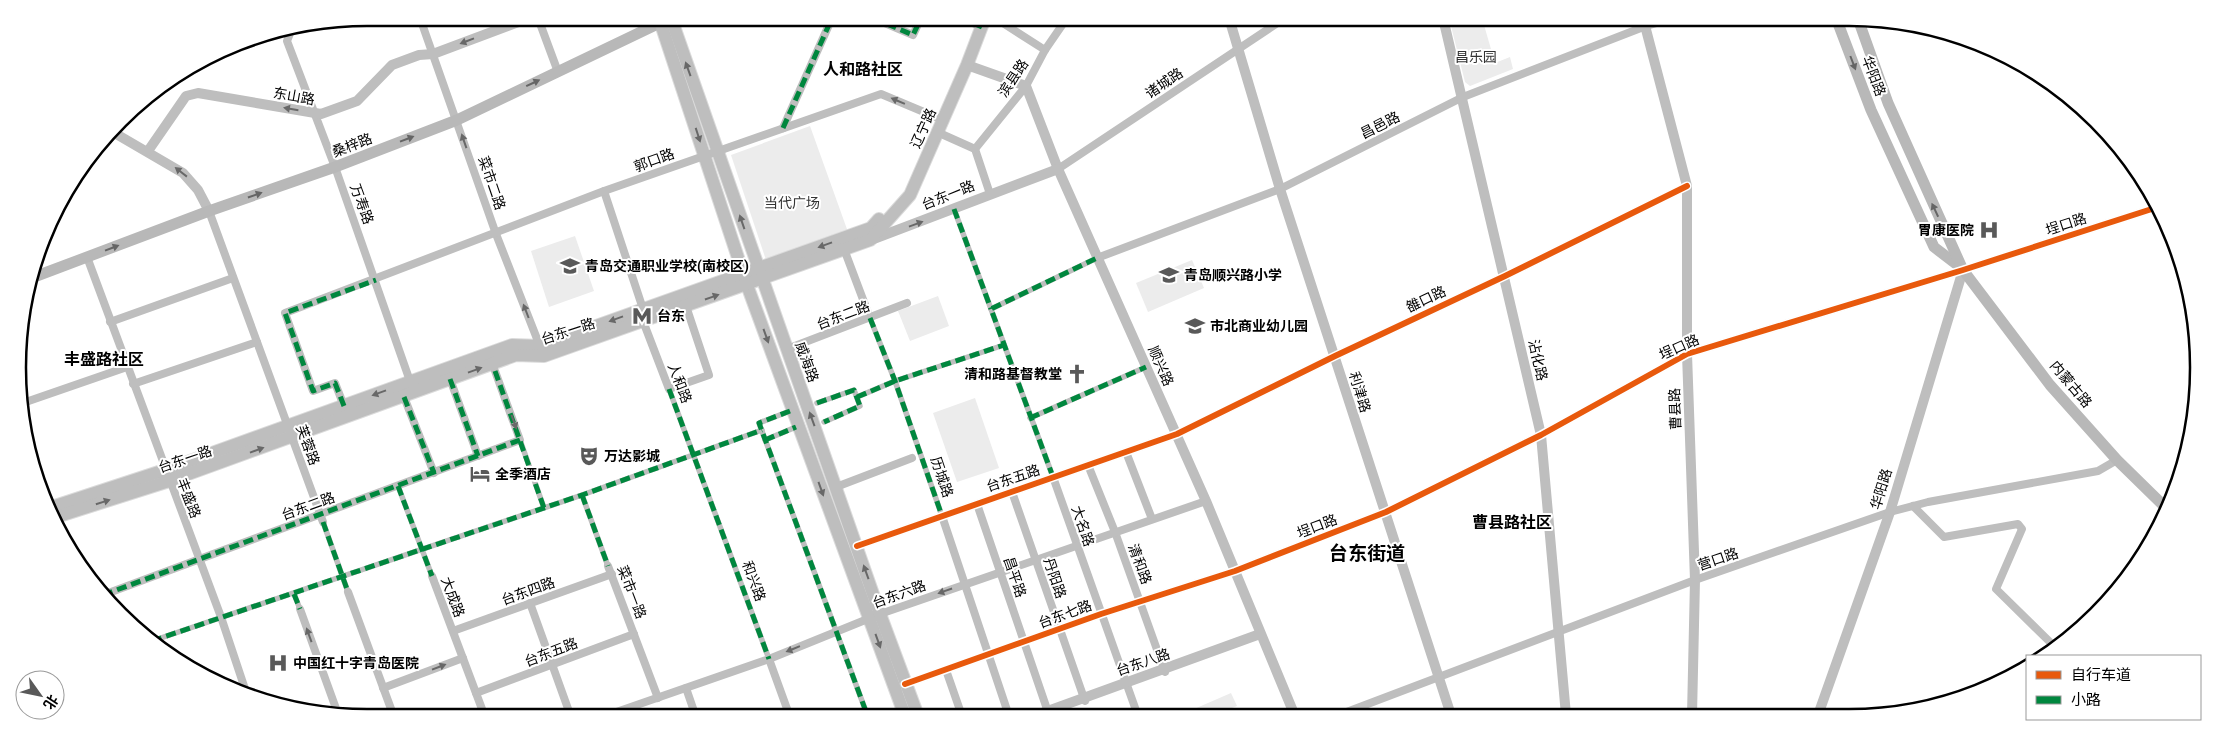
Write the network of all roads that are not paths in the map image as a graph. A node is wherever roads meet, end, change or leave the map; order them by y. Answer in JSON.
{"nodes":[{"id":1,"x":423,"y":26,"type":"edge"},
{"id":2,"x":508,"y":26,"type":"edge"},
{"id":3,"x":541,"y":26,"type":"edge"},
{"id":4,"x":651,"y":26,"type":"edge"},
{"id":5,"x":669,"y":26,"type":"edge"},
{"id":6,"x":670,"y":26,"type":"edge"},
{"id":7,"x":828,"y":26,"type":"edge"},
{"id":8,"x":892,"y":26,"type":"edge"},
{"id":9,"x":917,"y":26,"type":"edge"},
{"id":10,"x":978,"y":26,"type":"edge"},
{"id":11,"x":979,"y":26,"type":"edge"},
{"id":12,"x":1008,"y":26,"type":"edge"},
{"id":13,"x":1062,"y":26,"type":"edge"},
{"id":14,"x":1232,"y":26,"type":"edge"},
{"id":15,"x":1273,"y":26,"type":"edge"},
{"id":16,"x":1445,"y":26,"type":"edge"},
{"id":17,"x":1635,"y":26,"type":"edge"},
{"id":18,"x":1646,"y":26,"type":"edge"},
{"id":19,"x":1839,"y":26,"type":"edge"},
{"id":20,"x":1861,"y":27,"type":"edge"},
{"id":21,"x":289,"y":36,"type":"edge"},
{"id":22,"x":1239,"y":48,"type":"junction"},
{"id":23,"x":1045,"y":50,"type":"junction"},
{"id":24,"x":433,"y":54,"type":"junction"},
{"id":25,"x":967,"y":65,"type":"junction"},
{"id":26,"x":558,"y":72,"type":"junction"},
{"id":27,"x":1026,"y":86,"type":"junction"},
{"id":28,"x":1463,"y":97,"type":"junction"},
{"id":29,"x":315,"y":113,"type":"junction"},
{"id":30,"x":940,"y":119,"type":"junction"},
{"id":31,"x":457,"y":120,"type":"junction"},
{"id":32,"x":783,"y":128,"type":"junction"},
{"id":33,"x":937,"y":132,"type":"junction"},
{"id":34,"x":118,"y":135,"type":"edge"},
{"id":35,"x":975,"y":149,"type":"junction"},
{"id":36,"x":718,"y":150,"type":"junction"},
{"id":37,"x":148,"y":151,"type":"junction"},
{"id":38,"x":704,"y":155,"type":"junction"},
{"id":39,"x":335,"y":167,"type":"junction"},
{"id":40,"x":1058,"y":169,"type":"junction"},
{"id":41,"x":1687,"y":186,"type":"junction"},
{"id":42,"x":1280,"y":189,"type":"junction"},
{"id":43,"x":604,"y":191,"type":"junction"},
{"id":44,"x":990,"y":194,"type":"junction"},
{"id":45,"x":954,"y":209,"type":"junction"},
{"id":46,"x":2151,"y":209,"type":"edge"},
{"id":47,"x":209,"y":211,"type":"junction"},
{"id":48,"x":496,"y":234,"type":"junction"},
{"id":49,"x":870,"y":234,"type":"junction"},
{"id":50,"x":844,"y":249,"type":"junction"},
{"id":51,"x":87,"y":257,"type":"junction"},
{"id":52,"x":1097,"y":258,"type":"junction"},
{"id":53,"x":1963,"y":270,"type":"junction"},
{"id":54,"x":759,"y":274,"type":"junction"},
{"id":55,"x":39,"y":275,"type":"edge"},
{"id":56,"x":1505,"y":276,"type":"junction"},
{"id":57,"x":233,"y":278,"type":"junction"},
{"id":58,"x":746,"y":279,"type":"junction"},
{"id":59,"x":376,"y":280,"type":"junction"},
{"id":60,"x":907,"y":303,"type":"dead end"},
{"id":61,"x":686,"y":306,"type":"junction"},
{"id":62,"x":991,"y":309,"type":"junction"},
{"id":63,"x":643,"y":315,"type":"junction"},
{"id":64,"x":870,"y":318,"type":"junction"},
{"id":65,"x":110,"y":322,"type":"junction"},
{"id":66,"x":257,"y":342,"type":"junction"},
{"id":67,"x":1004,"y":345,"type":"junction"},
{"id":68,"x":786,"y":349,"type":"junction"},
{"id":69,"x":542,"y":351,"type":"junction"},
{"id":70,"x":1687,"y":354,"type":"junction"},
{"id":71,"x":1335,"y":356,"type":"junction"},
{"id":72,"x":127,"y":367,"type":"junction"},
{"id":73,"x":1146,"y":367,"type":"junction"},
{"id":74,"x":495,"y":372,"type":"dead end"},
{"id":75,"x":450,"y":379,"type":"junction"},
{"id":76,"x":896,"y":381,"type":"junction"},
{"id":77,"x":133,"y":384,"type":"junction"},
{"id":78,"x":669,"y":389,"type":"junction"},
{"id":79,"x":410,"y":390,"type":"junction"},
{"id":80,"x":857,"y":398,"type":"junction"},
{"id":81,"x":28,"y":401,"type":"edge"},
{"id":82,"x":817,"y":403,"type":"dead end"},
{"id":83,"x":344,"y":406,"type":"junction"},
{"id":84,"x":790,"y":411,"type":"dead end"},
{"id":85,"x":1030,"y":418,"type":"junction"},
{"id":86,"x":824,"y":422,"type":"dead end"},
{"id":87,"x":796,"y":427,"type":"dead end"},
{"id":88,"x":762,"y":430,"type":"junction"},
{"id":89,"x":290,"y":432,"type":"junction"},
{"id":90,"x":1176,"y":434,"type":"junction"},
{"id":91,"x":1542,"y":435,"type":"junction"},
{"id":92,"x":520,"y":440,"type":"junction"},
{"id":93,"x":765,"y":440,"type":"junction"},
{"id":94,"x":1126,"y":452,"type":"junction"},
{"id":95,"x":694,"y":455,"type":"junction"},
{"id":96,"x":478,"y":456,"type":"junction"},
{"id":97,"x":912,"y":458,"type":"dead end"},
{"id":98,"x":2117,"y":460,"type":"junction"},
{"id":99,"x":1088,"y":465,"type":"junction"},
{"id":100,"x":434,"y":473,"type":"junction"},
{"id":101,"x":167,"y":476,"type":"junction"},
{"id":102,"x":1053,"y":477,"type":"junction"},
{"id":103,"x":398,"y":486,"type":"junction"},
{"id":104,"x":836,"y":487,"type":"junction"},
{"id":105,"x":1012,"y":492,"type":"junction"},
{"id":106,"x":582,"y":495,"type":"junction"},
{"id":107,"x":1206,"y":501,"type":"junction"},
{"id":108,"x":977,"y":504,"type":"junction"},
{"id":109,"x":2161,"y":504,"type":"edge"},
{"id":110,"x":56,"y":506,"type":"edge"},
{"id":111,"x":1913,"y":506,"type":"junction"},
{"id":112,"x":544,"y":508,"type":"junction"},
{"id":113,"x":1386,"y":512,"type":"junction"},
{"id":114,"x":1890,"y":512,"type":"junction"},
{"id":115,"x":60,"y":516,"type":"edge"},
{"id":116,"x":942,"y":516,"type":"junction"},
{"id":117,"x":321,"y":518,"type":"junction"},
{"id":118,"x":1152,"y":519,"type":"junction"},
{"id":119,"x":1115,"y":532,"type":"junction"},
{"id":120,"x":857,"y":546,"type":"junction"},
{"id":121,"x":1076,"y":546,"type":"junction"},
{"id":122,"x":422,"y":550,"type":"junction"},
{"id":123,"x":199,"y":560,"type":"junction"},
{"id":124,"x":1036,"y":560,"type":"junction"},
{"id":125,"x":608,"y":566,"type":"joint"},
{"id":126,"x":1235,"y":571,"type":"junction"},
{"id":127,"x":1000,"y":572,"type":"junction"},
{"id":128,"x":612,"y":574,"type":"junction"},
{"id":129,"x":432,"y":576,"type":"joint"},
{"id":130,"x":342,"y":578,"type":"junction"},
{"id":131,"x":1695,"y":580,"type":"junction"},
{"id":132,"x":965,"y":584,"type":"junction"},
{"id":133,"x":110,"y":592,"type":"edge"},
{"id":134,"x":348,"y":592,"type":"joint"},
{"id":135,"x":294,"y":594,"type":"junction"},
{"id":136,"x":1140,"y":601,"type":"junction"},
{"id":137,"x":530,"y":603,"type":"junction"},
{"id":138,"x":300,"y":609,"type":"joint"},
{"id":139,"x":1101,"y":614,"type":"junction"},
{"id":140,"x":875,"y":616,"type":"junction"},
{"id":141,"x":221,"y":617,"type":"junction"},
{"id":142,"x":1060,"y":629,"type":"junction"},
{"id":143,"x":453,"y":631,"type":"junction"},
{"id":144,"x":837,"y":631,"type":"junction"},
{"id":145,"x":1558,"y":632,"type":"junction"},
{"id":146,"x":634,"y":634,"type":"junction"},
{"id":147,"x":1261,"y":636,"type":"junction"},
{"id":148,"x":160,"y":638,"type":"edge"},
{"id":149,"x":1024,"y":642,"type":"junction"},
{"id":150,"x":2050,"y":642,"type":"edge"},
{"id":151,"x":988,"y":655,"type":"junction"},
{"id":152,"x":463,"y":658,"type":"junction"},
{"id":153,"x":769,"y":659,"type":"junction"},
{"id":154,"x":551,"y":665,"type":"junction"},
{"id":155,"x":946,"y":670,"type":"junction"},
{"id":156,"x":1165,"y":671,"type":"junction"},
{"id":157,"x":1439,"y":677,"type":"junction"},
{"id":158,"x":905,"y":684,"type":"junction"},
{"id":159,"x":1126,"y":685,"type":"junction"},
{"id":160,"x":244,"y":686,"type":"edge"},
{"id":161,"x":383,"y":688,"type":"junction"},
{"id":162,"x":686,"y":688,"type":"junction"},
{"id":163,"x":476,"y":694,"type":"junction"},
{"id":164,"x":658,"y":698,"type":"junction"},
{"id":165,"x":1085,"y":699,"type":"junction"},
{"id":166,"x":336,"y":707,"type":"edge"},
{"id":167,"x":391,"y":709,"type":"edge"},
{"id":168,"x":482,"y":709,"type":"edge"},
{"id":169,"x":568,"y":709,"type":"edge"},
{"id":170,"x":626,"y":709,"type":"edge"},
{"id":171,"x":693,"y":709,"type":"edge"},
{"id":172,"x":787,"y":709,"type":"edge"},
{"id":173,"x":865,"y":709,"type":"edge"},
{"id":174,"x":903,"y":709,"type":"edge"},
{"id":175,"x":915,"y":709,"type":"edge"},
{"id":176,"x":960,"y":709,"type":"edge"},
{"id":177,"x":1007,"y":709,"type":"edge"},
{"id":178,"x":1045,"y":709,"type":"edge"},
{"id":179,"x":1060,"y":709,"type":"edge"},
{"id":180,"x":1135,"y":709,"type":"edge"},
{"id":181,"x":1292,"y":709,"type":"edge"},
{"id":182,"x":1354,"y":709,"type":"edge"},
{"id":183,"x":1449,"y":709,"type":"edge"},
{"id":184,"x":1565,"y":709,"type":"edge"},
{"id":185,"x":1692,"y":709,"type":"edge"},
{"id":186,"x":1820,"y":709,"type":"edge"}],
"edges":[{"from":1,"to":24,"type":"street","name":"菜市二路"},
{"from":2,"to":24,"type":"street","name":"东山路","one_way":true},
{"from":3,"to":26,"type":"street"},
{"from":4,"to":26,"type":"main road","name":"桑梓路"},
{"from":5,"to":38,"type":"main road","name":"威海路","one_way":true},
{"from":36,"to":6,"type":"main road","name":"威海路","one_way":true},
{"from":7,"to":32,"type":"street"},
{"from":8,"to":9,"type":"street"},
{"from":10,"to":30,"type":"main road","name":"辽宁路"},
{"from":11,"to":25,"type":"main road","name":"辽宁路"},
{"from":12,"to":23,"type":"street"},
{"from":13,"to":23,"type":"street","name":"滨县路"},
{"from":14,"to":22,"type":"street","name":"利津路"},
{"from":15,"to":22,"type":"street","name":"诸城路"},
{"from":16,"to":28,"type":"street","name":"沾化路"},
{"from":17,"to":28,"type":"street","name":"昌邑路"},
{"from":18,"to":41,"type":"street","name":"曹县路"},
{"from":19,"to":53,"type":"main road","name":"华阳路","one_way":true},
{"from":53,"to":20,"type":"main road","name":"华阳路","one_way":true},
{"from":21,"to":29,"type":"street","name":"万寿路"},
{"from":22,"to":40,"type":"street","name":"诸城路"},
{"from":22,"to":42,"type":"street","name":"利津路"},
{"from":23,"to":27,"type":"street","name":"滨县路"},
{"from":24,"to":29,"type":"street","name":"东山路"},
{"from":24,"to":31,"type":"street","name":"菜市二路"},
{"from":25,"to":27,"type":"street"},
{"from":25,"to":30,"type":"main road","name":"辽宁路"},
{"from":31,"to":26,"type":"main road","name":"桑梓路","one_way":true},
{"from":27,"to":35,"type":"street","name":"滨县路"},
{"from":27,"to":40,"type":"street","name":"顺兴路"},
{"from":28,"to":42,"type":"street","name":"昌邑路"},
{"from":28,"to":56,"type":"street","name":"沾化路"},
{"from":29,"to":37,"type":"street","name":"东山路","one_way":true},
{"from":29,"to":39,"type":"street","name":"万寿路"},
{"from":30,"to":32,"type":"street","name":"郭口路","one_way":true},
{"from":30,"to":33,"type":"main road","name":"辽宁路"},
{"from":30,"to":49,"type":"main road","name":"辽宁路"},
{"from":39,"to":31,"type":"main road","name":"桑梓路","one_way":true},
{"from":48,"to":31,"type":"street","name":"菜市二路","one_way":true},
{"from":32,"to":36,"type":"street","name":"郭口路"},
{"from":33,"to":35,"type":"street"},
{"from":33,"to":49,"type":"main road","name":"辽宁路"},
{"from":34,"to":37,"type":"street"},
{"from":35,"to":44,"type":"street"},
{"from":36,"to":38,"type":"street","name":"郭口路"},
{"from":54,"to":36,"type":"main road","name":"威海路","one_way":true},
{"from":47,"to":37,"type":"street","one_way":true},
{"from":38,"to":43,"type":"street","name":"郭口路"},
{"from":38,"to":58,"type":"main road","name":"威海路"},
{"from":47,"to":39,"type":"main road","name":"桑梓路","one_way":true},
{"from":39,"to":59,"type":"street","name":"万寿路"},
{"from":40,"to":44,"type":"street","name":"台东一路"},
{"from":40,"to":52,"type":"street","name":"顺兴路"},
{"from":41,"to":56,"type":"street","name":"雒口路"},
{"from":41,"to":70,"type":"street","name":"曹县路"},
{"from":42,"to":52,"type":"street","name":"昌邑路"},
{"from":42,"to":71,"type":"street","name":"利津路"},
{"from":43,"to":48,"type":"street","name":"郭口路"},
{"from":43,"to":63,"type":"street","name":"人和路"},
{"from":44,"to":45,"type":"street","name":"台东一路"},
{"from":49,"to":45,"type":"street","name":"台东一路","one_way":true},
{"from":45,"to":62,"type":"street"},
{"from":46,"to":53,"type":"street","name":"埕口路"},
{"from":51,"to":47,"type":"main road","name":"桑梓路","one_way":true},
{"from":47,"to":57,"type":"street","name":"芙蓉路"},
{"from":48,"to":59,"type":"street","name":"郭口路"},
{"from":69,"to":48,"type":"street","name":"菜市二路","one_way":true},
{"from":49,"to":50,"type":"main road","name":"台东一路"},
{"from":49,"to":54,"type":"main road","name":"台东一路","one_way":true},
{"from":50,"to":54,"type":"main road","name":"台东一路"},
{"from":50,"to":64,"type":"street","name":"历城路"},
{"from":51,"to":55,"type":"main road","name":"桑梓路"},
{"from":51,"to":65,"type":"street","name":"丰盛路"},
{"from":52,"to":62,"type":"street"},
{"from":52,"to":73,"type":"street","name":"顺兴路"},
{"from":53,"to":70,"type":"street","name":"埕口路"},
{"from":53,"to":98,"type":"main road","name":"内蒙古路"},
{"from":53,"to":114,"type":"street","name":"华阳路"},
{"from":54,"to":58,"type":"main road","name":"台东一路"},
{"from":54,"to":68,"type":"main road","name":"威海路"},
{"from":56,"to":71,"type":"street","name":"雒口路"},
{"from":56,"to":91,"type":"street","name":"沾化路"},
{"from":57,"to":65,"type":"street"},
{"from":57,"to":66,"type":"street","name":"芙蓉路"},
{"from":61,"to":58,"type":"main road","name":"台东一路","one_way":true},
{"from":58,"to":63,"type":"main road","name":"台东一路"},
{"from":58,"to":140,"type":"main road","name":"威海路","one_way":true},
{"from":59,"to":79,"type":"street","name":"万寿路"},
{"from":59,"to":83,"type":"street","name":"郭口路"},
{"from":60,"to":64,"type":"street","name":"台东二路"},
{"from":61,"to":63,"type":"main road","name":"台东一路"},
{"from":61,"to":78,"type":"street"},
{"from":62,"to":67,"type":"street","name":"大名路"},
{"from":63,"to":69,"type":"main road","name":"台东一路"},
{"from":63,"to":78,"type":"street","name":"人和路"},
{"from":64,"to":68,"type":"street","name":"台东二路"},
{"from":64,"to":76,"type":"street","name":"历城路"},
{"from":65,"to":72,"type":"street","name":"丰盛路"},
{"from":66,"to":77,"type":"street"},
{"from":66,"to":89,"type":"street","name":"芙蓉路"},
{"from":67,"to":76,"type":"street"},
{"from":67,"to":85,"type":"street","name":"大名路"},
{"from":104,"to":68,"type":"main road","name":"威海路","one_way":true},
{"from":75,"to":69,"type":"main road","name":"台东一路","one_way":true},
{"from":69,"to":79,"type":"main road","name":"台东一路"},
{"from":70,"to":91,"type":"street","name":"埕口路"},
{"from":70,"to":131,"type":"street","name":"曹县路"},
{"from":71,"to":90,"type":"street","name":"雒口路"},
{"from":71,"to":113,"type":"street","name":"利津路"},
{"from":72,"to":77,"type":"street","name":"丰盛路"},
{"from":72,"to":81,"type":"street"},
{"from":73,"to":85,"type":"street"},
{"from":73,"to":90,"type":"street","name":"顺兴路"},
{"from":74,"to":92,"type":"street","one_way":true},
{"from":75,"to":79,"type":"main road","name":"台东一路"},
{"from":75,"to":96,"type":"street"},
{"from":76,"to":80,"type":"street"},
{"from":76,"to":116,"type":"street","name":"历城路"},
{"from":77,"to":101,"type":"street","name":"丰盛路"},
{"from":78,"to":95,"type":"street","name":"人和路"},
{"from":79,"to":83,"type":"main road","name":"台东一路","one_way":true},
{"from":79,"to":89,"type":"main road","name":"台东一路"},
{"from":79,"to":100,"type":"street","name":"万寿路"},
{"from":80,"to":82,"type":"street"},
{"from":80,"to":86,"type":"street"},
{"from":83,"to":89,"type":"main road","name":"台东一路"},
{"from":84,"to":88,"type":"street"},
{"from":85,"to":102,"type":"street","name":"大名路"},
{"from":87,"to":93,"type":"street"},
{"from":88,"to":93,"type":"street"},
{"from":88,"to":95,"type":"street"},
{"from":89,"to":101,"type":"main road","name":"台东一路"},
{"from":89,"to":117,"type":"street","name":"芙蓉路"},
{"from":90,"to":94,"type":"street","name":"台东五路"},
{"from":90,"to":107,"type":"street","name":"顺兴路"},
{"from":91,"to":113,"type":"street","name":"埕口路"},
{"from":91,"to":145,"type":"street","name":"沾化路"},
{"from":92,"to":96,"type":"street","name":"台东二路"},
{"from":92,"to":112,"type":"street"},
{"from":93,"to":144,"type":"street"},
{"from":94,"to":99,"type":"street","name":"台东五路"},
{"from":94,"to":118,"type":"street"},
{"from":95,"to":106,"type":"street"},
{"from":95,"to":153,"type":"street","name":"和兴路"},
{"from":96,"to":100,"type":"street","name":"台东二路"},
{"from":97,"to":104,"type":"street"},
{"from":98,"to":109,"type":"main road","name":"内蒙古路"},
{"from":98,"to":111,"type":"street","name":"营口路"},
{"from":99,"to":102,"type":"street","name":"台东五路"},
{"from":99,"to":119,"type":"street","name":"清和路"},
{"from":100,"to":103,"type":"street","name":"台东二路"},
{"from":101,"to":110,"type":"main road","name":"台东一路"},
{"from":115,"to":101,"type":"main road","name":"台东一路","one_way":true},
{"from":101,"to":123,"type":"street","name":"丰盛路"},
{"from":102,"to":105,"type":"street","name":"台东五路"},
{"from":102,"to":121,"type":"street","name":"大名路"},
{"from":103,"to":117,"type":"street","name":"台东二路"},
{"from":103,"to":122,"type":"street","name":"大成路"},
{"from":104,"to":120,"type":"main road","name":"威海路"},
{"from":105,"to":108,"type":"street","name":"台东五路"},
{"from":105,"to":124,"type":"street","name":"丹阳路"},
{"from":106,"to":112,"type":"street"},
{"from":106,"to":125,"type":"street","name":"菜市一路"},
{"from":107,"to":118,"type":"street","name":"台东六路"},
{"from":107,"to":126,"type":"street","name":"顺兴路"},
{"from":108,"to":116,"type":"street","name":"台东五路"},
{"from":108,"to":127,"type":"street","name":"昌平路"},
{"from":111,"to":114,"type":"street","name":"营口路"},
{"from":111,"to":150,"type":"street"},
{"from":112,"to":122,"type":"street"},
{"from":113,"to":126,"type":"street","name":"埕口路"},
{"from":113,"to":157,"type":"street","name":"利津路"},
{"from":114,"to":131,"type":"street","name":"营口路"},
{"from":114,"to":186,"type":"street","name":"华阳路"},
{"from":116,"to":120,"type":"street","name":"台东五路"},
{"from":116,"to":132,"type":"street","name":"历城路"},
{"from":117,"to":123,"type":"street","name":"台东二路"},
{"from":117,"to":130,"type":"street","name":"芙蓉路"},
{"from":118,"to":119,"type":"street","name":"台东六路"},
{"from":119,"to":121,"type":"street","name":"台东六路"},
{"from":119,"to":136,"type":"street","name":"清和路"},
{"from":140,"to":120,"type":"main road","name":"威海路","one_way":true},
{"from":121,"to":124,"type":"street","name":"台东六路"},
{"from":121,"to":139,"type":"street","name":"大名路"},
{"from":122,"to":129,"type":"street","name":"大成路"},
{"from":122,"to":130,"type":"street"},
{"from":123,"to":133,"type":"street","name":"台东二路"},
{"from":123,"to":141,"type":"street","name":"丰盛路"},
{"from":124,"to":127,"type":"street","name":"台东六路"},
{"from":124,"to":142,"type":"street","name":"丹阳路"},
{"from":125,"to":128,"type":"street","name":"菜市一路"},
{"from":126,"to":136,"type":"street","name":"台东七路"},
{"from":126,"to":147,"type":"street","name":"顺兴路"},
{"from":127,"to":132,"type":"street","name":"台东六路"},
{"from":127,"to":149,"type":"street","name":"昌平路"},
{"from":128,"to":137,"type":"street","name":"台东四路"},
{"from":128,"to":146,"type":"street","name":"菜市一路"},
{"from":129,"to":143,"type":"street","name":"大成路"},
{"from":130,"to":134,"type":"street","name":"芙蓉路"},
{"from":130,"to":135,"type":"street"},
{"from":131,"to":145,"type":"street","name":"营口路"},
{"from":131,"to":185,"type":"street","name":"曹县路"},
{"from":132,"to":140,"type":"street","name":"台东六路","one_way":true},
{"from":132,"to":151,"type":"street","name":"历城路"},
{"from":134,"to":161,"type":"street","name":"芙蓉路"},
{"from":135,"to":138,"type":"street"},
{"from":135,"to":141,"type":"street"},
{"from":136,"to":139,"type":"street","name":"台东七路"},
{"from":136,"to":156,"type":"street","name":"清和路"},
{"from":137,"to":143,"type":"street","name":"台东四路"},
{"from":137,"to":154,"type":"street"},
{"from":166,"to":138,"type":"street","one_way":true},
{"from":139,"to":142,"type":"street","name":"台东七路"},
{"from":139,"to":159,"type":"street","name":"大名路"},
{"from":140,"to":144,"type":"street","name":"台东六路"},
{"from":140,"to":158,"type":"main road","name":"威海路"},
{"from":140,"to":174,"type":"main road","name":"威海路","one_way":true},
{"from":141,"to":148,"type":"street"},
{"from":141,"to":160,"type":"street","name":"丰盛路"},
{"from":142,"to":149,"type":"street","name":"台东七路"},
{"from":142,"to":165,"type":"street","name":"丹阳路"},
{"from":143,"to":152,"type":"street","name":"大成路"},
{"from":144,"to":153,"type":"street","name":"台东六路","one_way":true},
{"from":144,"to":173,"type":"street"},
{"from":145,"to":157,"type":"street","name":"营口路"},
{"from":145,"to":184,"type":"street","name":"沾化路"},
{"from":146,"to":154,"type":"street","name":"台东五路"},
{"from":146,"to":164,"type":"street","name":"菜市一路"},
{"from":147,"to":156,"type":"street","name":"台东八路"},
{"from":147,"to":181,"type":"street","name":"顺兴路"},
{"from":149,"to":151,"type":"street","name":"台东七路"},
{"from":149,"to":178,"type":"street","name":"昌平路"},
{"from":151,"to":155,"type":"street","name":"台东七路"},
{"from":151,"to":177,"type":"street","name":"历城路"},
{"from":161,"to":152,"type":"street","one_way":true},
{"from":152,"to":163,"type":"street","name":"大成路"},
{"from":153,"to":162,"type":"street","name":"台东六路"},
{"from":153,"to":172,"type":"street","name":"和兴路"},
{"from":154,"to":163,"type":"street","name":"台东五路"},
{"from":154,"to":169,"type":"street"},
{"from":155,"to":158,"type":"street","name":"台东七路"},
{"from":155,"to":176,"type":"street"},
{"from":156,"to":159,"type":"street","name":"台东八路"},
{"from":157,"to":182,"type":"street","name":"营口路"},
{"from":157,"to":183,"type":"street","name":"利津路"},
{"from":158,"to":175,"type":"main road","name":"威海路"},
{"from":159,"to":165,"type":"street","name":"台东八路"},
{"from":159,"to":180,"type":"street","name":"大名路"},
{"from":161,"to":167,"type":"street","name":"芙蓉路"},
{"from":162,"to":164,"type":"street","name":"台东六路"},
{"from":162,"to":171,"type":"street"},
{"from":163,"to":168,"type":"street","name":"大成路"},
{"from":164,"to":170,"type":"street","name":"台东六路"},
{"from":165,"to":179,"type":"street","name":"台东八路"}]}
